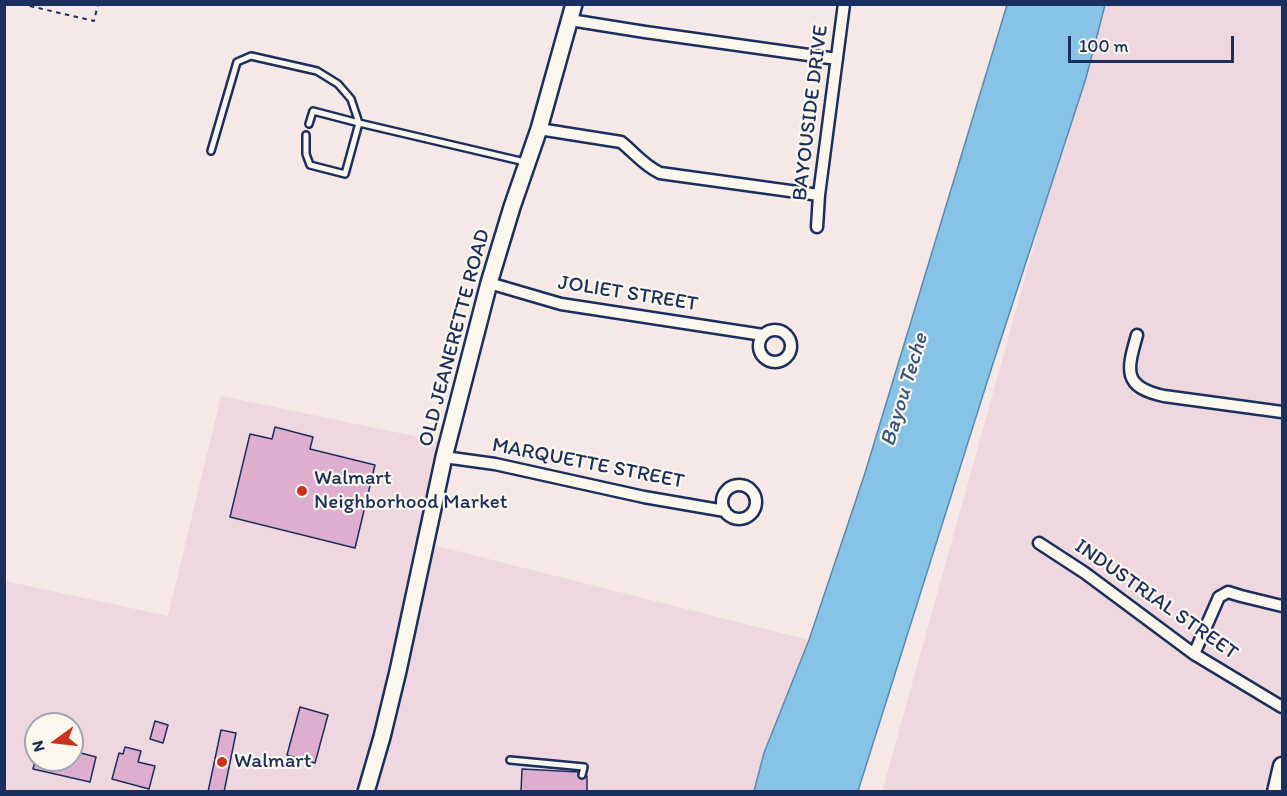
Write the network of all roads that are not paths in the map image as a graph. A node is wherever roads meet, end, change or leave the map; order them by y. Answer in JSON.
{"nodes":[{"id":1,"x":574,"y":4,"type":"edge"},
{"id":2,"x":844,"y":4,"type":"edge"},
{"id":3,"x":570,"y":20,"type":"junction"},
{"id":4,"x":837,"y":59,"type":"junction"},
{"id":5,"x":359,"y":123,"type":"junction"},
{"id":6,"x":309,"y":124,"type":"dead end"},
{"id":7,"x":539,"y":129,"type":"junction"},
{"id":8,"x":306,"y":135,"type":"dead end"},
{"id":9,"x":211,"y":152,"type":"dead end"},
{"id":10,"x":527,"y":162,"type":"junction"},
{"id":11,"x":819,"y":195,"type":"junction"},
{"id":12,"x":817,"y":227,"type":"dead end"},
{"id":13,"x":489,"y":283,"type":"junction"},
{"id":14,"x":763,"y":335,"type":"dead end"},
{"id":15,"x":1137,"y":336,"type":"dead end"},
{"id":16,"x":1282,"y":412,"type":"edge"},
{"id":17,"x":444,"y":457,"type":"junction"},
{"id":18,"x":725,"y":511,"type":"dead end"},
{"id":19,"x":1039,"y":543,"type":"dead end"},
{"id":20,"x":1282,"y":606,"type":"edge"},
{"id":21,"x":1194,"y":654,"type":"junction"},
{"id":22,"x":1282,"y":707,"type":"edge"},
{"id":23,"x":510,"y":760,"type":"dead end"},
{"id":24,"x":1282,"y":766,"type":"edge"},
{"id":25,"x":582,"y":775,"type":"dead end"},
{"id":26,"x":366,"y":792,"type":"edge"},
{"id":27,"x":1276,"y":792,"type":"edge"}],
"edges":[{"from":1,"to":3,"type":"main road","name":"OLD JEANERETTE ROAD"},
{"from":2,"to":4,"type":"street","name":"BAYOUSIDE DRIVE"},
{"from":3,"to":4,"type":"street"},
{"from":3,"to":7,"type":"main road","name":"OLD JEANERETTE ROAD"},
{"from":4,"to":11,"type":"street","name":"BAYOUSIDE DRIVE"},
{"from":5,"to":6,"type":"lane"},
{"from":5,"to":8,"type":"lane"},
{"from":5,"to":9,"type":"lane"},
{"from":5,"to":10,"type":"lane"},
{"from":7,"to":10,"type":"main road","name":"OLD JEANERETTE ROAD"},
{"from":7,"to":11,"type":"street"},
{"from":10,"to":13,"type":"main road","name":"OLD JEANERETTE ROAD"},
{"from":11,"to":12,"type":"street","name":"BAYOUSIDE DRIVE"},
{"from":13,"to":14,"type":"street","name":"JOLIET STREET"},
{"from":13,"to":17,"type":"main road","name":"OLD JEANERETTE ROAD"},
{"from":15,"to":16,"type":"street"},
{"from":17,"to":18,"type":"street","name":"MARQUETTE STREET"},
{"from":17,"to":26,"type":"main road","name":"OLD JEANERETTE ROAD"},
{"from":19,"to":21,"type":"street","name":"INDUSTRIAL STREET"},
{"from":20,"to":21,"type":"street"},
{"from":21,"to":22,"type":"street","name":"INDUSTRIAL STREET"},
{"from":23,"to":25,"type":"lane"},
{"from":24,"to":27,"type":"main road"}]}
